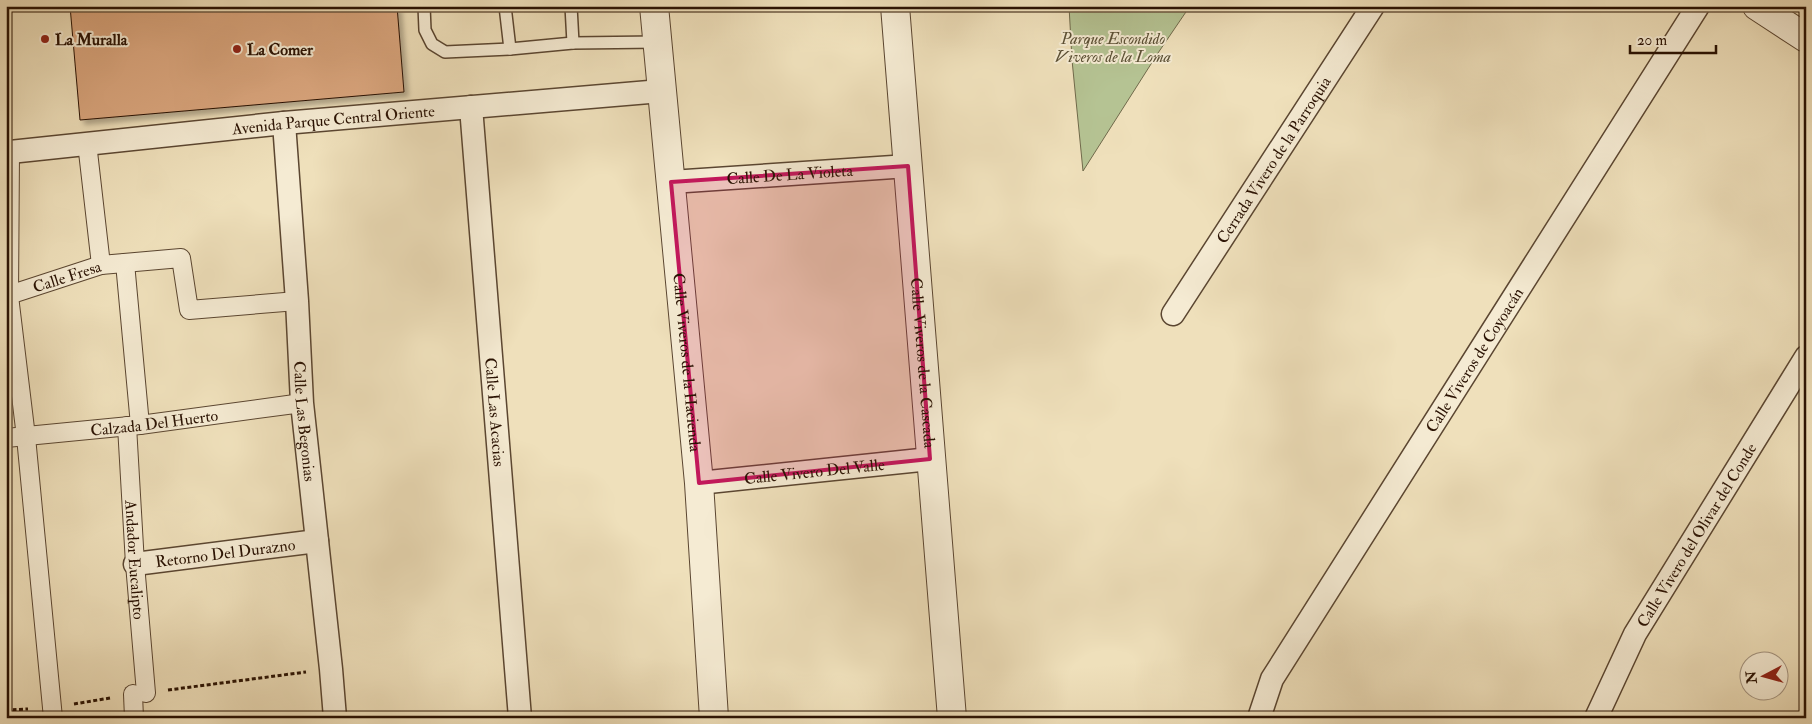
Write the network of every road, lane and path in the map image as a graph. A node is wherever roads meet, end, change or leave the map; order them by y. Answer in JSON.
{"nodes":[{"id":1,"x":424,"y":6,"type":"edge"},
{"id":2,"x":505,"y":6,"type":"edge"},
{"id":3,"x":571,"y":6,"type":"edge"},
{"id":4,"x":654,"y":6,"type":"edge"},
{"id":5,"x":895,"y":6,"type":"edge"},
{"id":6,"x":1374,"y":6,"type":"edge"},
{"id":7,"x":1698,"y":6,"type":"edge"},
{"id":8,"x":1756,"y":6,"type":"edge"},
{"id":9,"x":1806,"y":38,"type":"edge"},
{"id":10,"x":658,"y":42,"type":"junction"},
{"id":11,"x":573,"y":43,"type":"junction"},
{"id":12,"x":510,"y":49,"type":"junction"},
{"id":13,"x":661,"y":91,"type":"junction"},
{"id":14,"x":471,"y":106,"type":"junction"},
{"id":15,"x":284,"y":122,"type":"junction"},
{"id":16,"x":87,"y":143,"type":"junction"},
{"id":17,"x":8,"y":152,"type":"edge"},
{"id":18,"x":908,"y":166,"type":"junction"},
{"id":19,"x":671,"y":182,"type":"junction"},
{"id":20,"x":125,"y":263,"type":"junction"},
{"id":21,"x":101,"y":265,"type":"junction"},
{"id":22,"x":8,"y":296,"type":"edge"},
{"id":23,"x":297,"y":300,"type":"junction"},
{"id":24,"x":1172,"y":314,"type":"dead end"},
{"id":25,"x":1806,"y":357,"type":"edge"},
{"id":26,"x":302,"y":403,"type":"junction"},
{"id":27,"x":133,"y":426,"type":"junction"},
{"id":28,"x":26,"y":436,"type":"junction"},
{"id":29,"x":6,"y":438,"type":"edge"},
{"id":30,"x":930,"y":458,"type":"junction"},
{"id":31,"x":699,"y":483,"type":"junction"},
{"id":32,"x":317,"y":541,"type":"junction"},
{"id":33,"x":135,"y":564,"type":"junction"},
{"id":34,"x":52,"y":713,"type":"edge"},
{"id":35,"x":134,"y":718,"type":"edge"},
{"id":36,"x":335,"y":718,"type":"edge"},
{"id":37,"x":520,"y":718,"type":"edge"},
{"id":38,"x":714,"y":718,"type":"edge"},
{"id":39,"x":952,"y":718,"type":"edge"},
{"id":40,"x":1259,"y":718,"type":"edge"},
{"id":41,"x":1596,"y":718,"type":"edge"}],
"edges":[{"from":1,"to":12,"type":"lane"},
{"from":2,"to":12,"type":"lane"},
{"from":3,"to":11,"type":"lane"},
{"from":4,"to":10,"type":"street","name":"Calle Viveros de la Hacienda"},
{"from":5,"to":18,"type":"street","name":"Calle Viveros de la Cascada"},
{"from":6,"to":24,"type":"street","name":"Cerrada Vivero de la Parroquia"},
{"from":7,"to":40,"type":"street","name":"Calle Viveros de Coyoacán"},
{"from":8,"to":9,"type":"street"},
{"from":10,"to":11,"type":"lane"},
{"from":10,"to":13,"type":"street","name":"Calle Viveros de la Hacienda"},
{"from":11,"to":12,"type":"lane"},
{"from":13,"to":14,"type":"street","name":"Avenida Parque Central Oriente"},
{"from":13,"to":19,"type":"street","name":"Calle Viveros de la Hacienda"},
{"from":14,"to":15,"type":"street","name":"Avenida Parque Central Oriente"},
{"from":14,"to":37,"type":"street","name":"Calle Las Acacias"},
{"from":15,"to":16,"type":"street","name":"Avenida Parque Central Oriente"},
{"from":15,"to":23,"type":"street","name":"Calle Las Begonias"},
{"from":16,"to":17,"type":"street","name":"Avenida Parque Central Oriente"},
{"from":16,"to":21,"type":"street"},
{"from":17,"to":22,"type":"street"},
{"from":18,"to":19,"type":"street","name":"Calle De La Violeta"},
{"from":18,"to":30,"type":"street","name":"Calle Viveros de la Cascada"},
{"from":19,"to":31,"type":"street","name":"Calle Viveros de la Hacienda"},
{"from":20,"to":21,"type":"street","name":"Calle Fresa"},
{"from":20,"to":23,"type":"street","name":"Calle Fresa"},
{"from":20,"to":27,"type":"street","name":"Andador Eucalipto"},
{"from":21,"to":22,"type":"street","name":"Calle Fresa"},
{"from":22,"to":28,"type":"street"},
{"from":23,"to":26,"type":"street","name":"Calle Las Begonias"},
{"from":25,"to":41,"type":"street","name":"Calle Vivero del Olivar del Conde"},
{"from":26,"to":27,"type":"street","name":"Calzada Del Huerto"},
{"from":26,"to":32,"type":"street","name":"Calle Las Begonias"},
{"from":27,"to":28,"type":"street","name":"Calzada Del Huerto"},
{"from":27,"to":33,"type":"street","name":"Andador Eucalipto"},
{"from":28,"to":29,"type":"street","name":"Calzada Del Huerto"},
{"from":28,"to":34,"type":"street"},
{"from":30,"to":31,"type":"street","name":"Calle Vivero Del Valle"},
{"from":30,"to":39,"type":"street","name":"Calle Viveros de la Cascada"},
{"from":31,"to":38,"type":"street","name":"Calle Viveros de la Hacienda"},
{"from":32,"to":33,"type":"street","name":"Retorno Del Durazno"},
{"from":32,"to":36,"type":"street","name":"Calle Las Begonias"},
{"from":33,"to":35,"type":"street","name":"Andador Eucalipto"}]}
